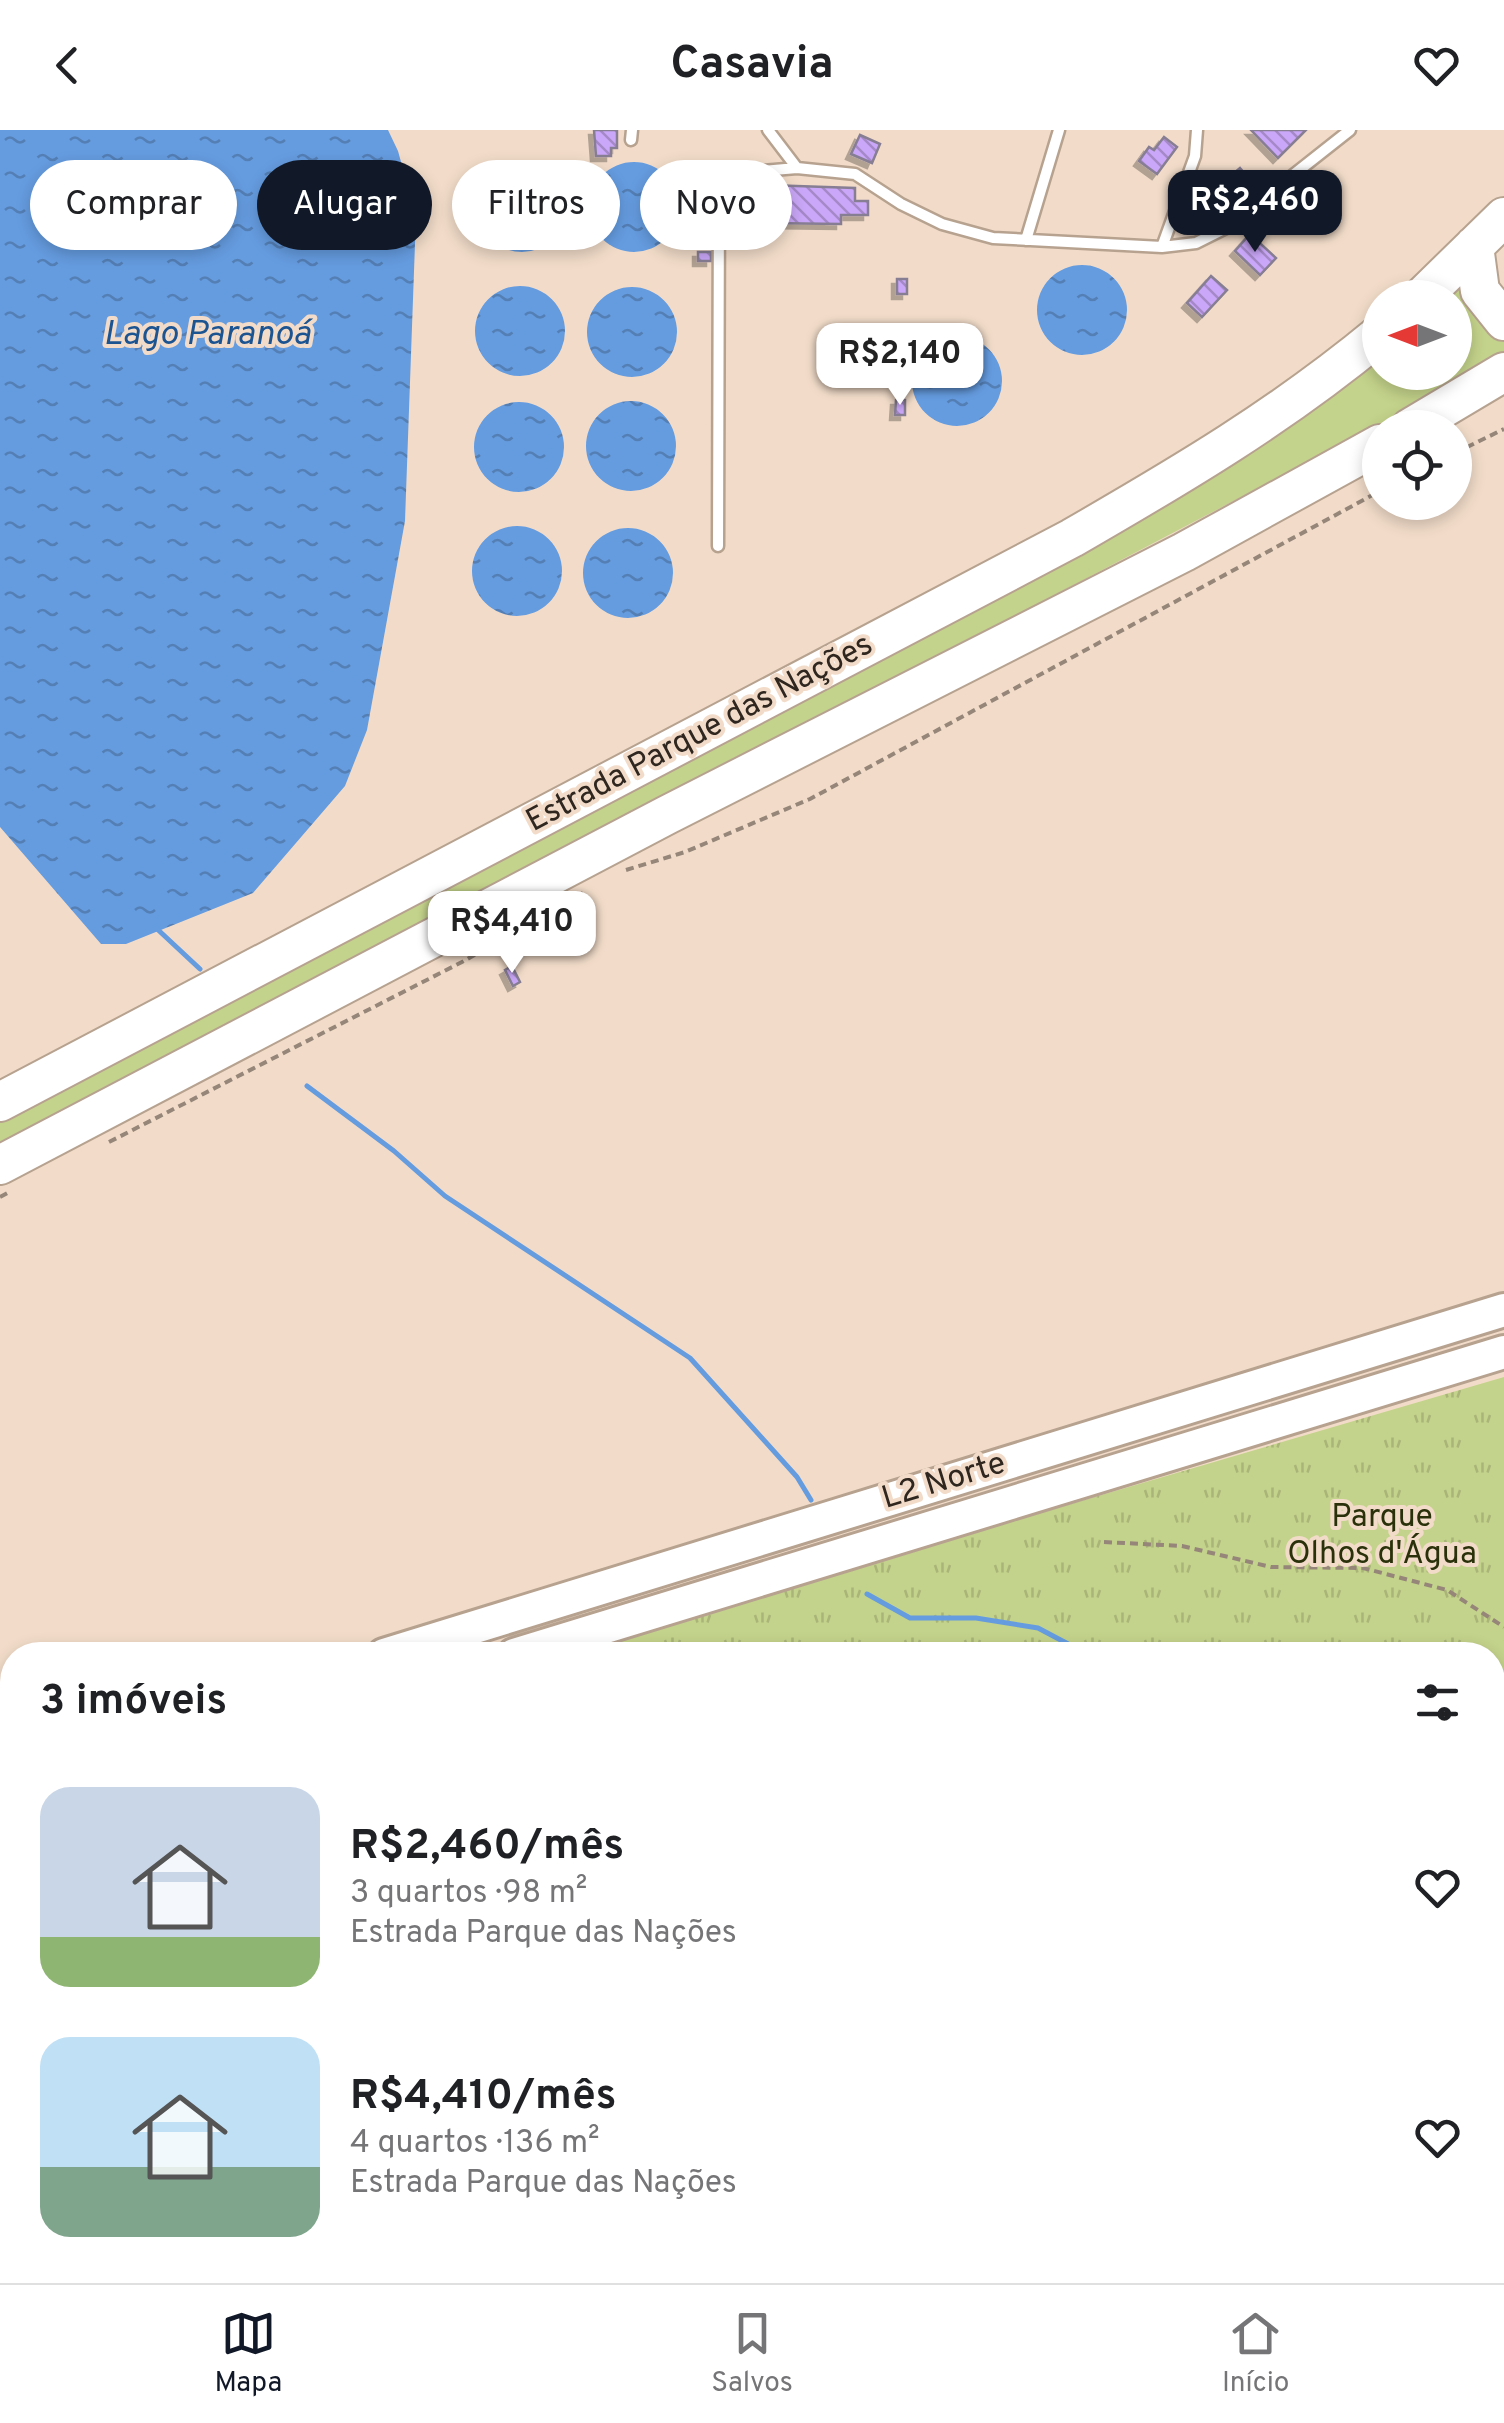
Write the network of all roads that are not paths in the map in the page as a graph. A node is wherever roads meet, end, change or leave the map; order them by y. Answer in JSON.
{"nodes":[{"id":1,"x":768,"y":130,"type":"edge"},
{"id":2,"x":1058,"y":130,"type":"edge"},
{"id":3,"x":1198,"y":130,"type":"edge"},
{"id":4,"x":1350,"y":130,"type":"edge"},
{"id":5,"x":797,"y":168,"type":"junction"},
{"id":6,"x":1504,"y":218,"type":"edge"},
{"id":7,"x":1026,"y":240,"type":"junction"},
{"id":8,"x":1474,"y":246,"type":"junction"},
{"id":9,"x":1162,"y":247,"type":"junction"},
{"id":10,"x":1439,"y":280,"type":"edge"},
{"id":11,"x":1504,"y":321,"type":"edge"},
{"id":12,"x":1362,"y":349,"type":"edge"},
{"id":13,"x":1504,"y":372,"type":"edge"},
{"id":14,"x":1440,"y":410,"type":"edge"},
{"id":15,"x":1362,"y":454,"type":"edge"},
{"id":16,"x":718,"y":546,"type":"dead end"},
{"id":17,"x":0,"y":1102,"type":"edge"},
{"id":18,"x":9,"y":1177,"type":"edge"},
{"id":19,"x":1504,"y":1310,"type":"edge"},
{"id":20,"x":1504,"y":1352,"type":"edge"},
{"id":21,"x":426,"y":1642,"type":"edge"},
{"id":22,"x":556,"y":1642,"type":"edge"}],
"edges":[{"from":1,"to":5,"type":"lane"},
{"from":2,"to":7,"type":"lane"},
{"from":3,"to":9,"type":"lane"},
{"from":4,"to":9,"type":"lane"},
{"from":5,"to":7,"type":"lane"},
{"from":5,"to":16,"type":"lane"},
{"from":6,"to":8,"type":"highway"},
{"from":7,"to":9,"type":"lane"},
{"from":8,"to":10,"type":"highway"},
{"from":8,"to":11,"type":"highway"},
{"from":12,"to":17,"type":"highway","name":"Estrada Parque das Nações"},
{"from":13,"to":14,"type":"highway"},
{"from":15,"to":18,"type":"highway","name":"Estrada Parque das Nações"},
{"from":19,"to":21,"type":"main road","name":"L2 Norte"},
{"from":20,"to":22,"type":"main road","name":"L2 Norte"}]}
